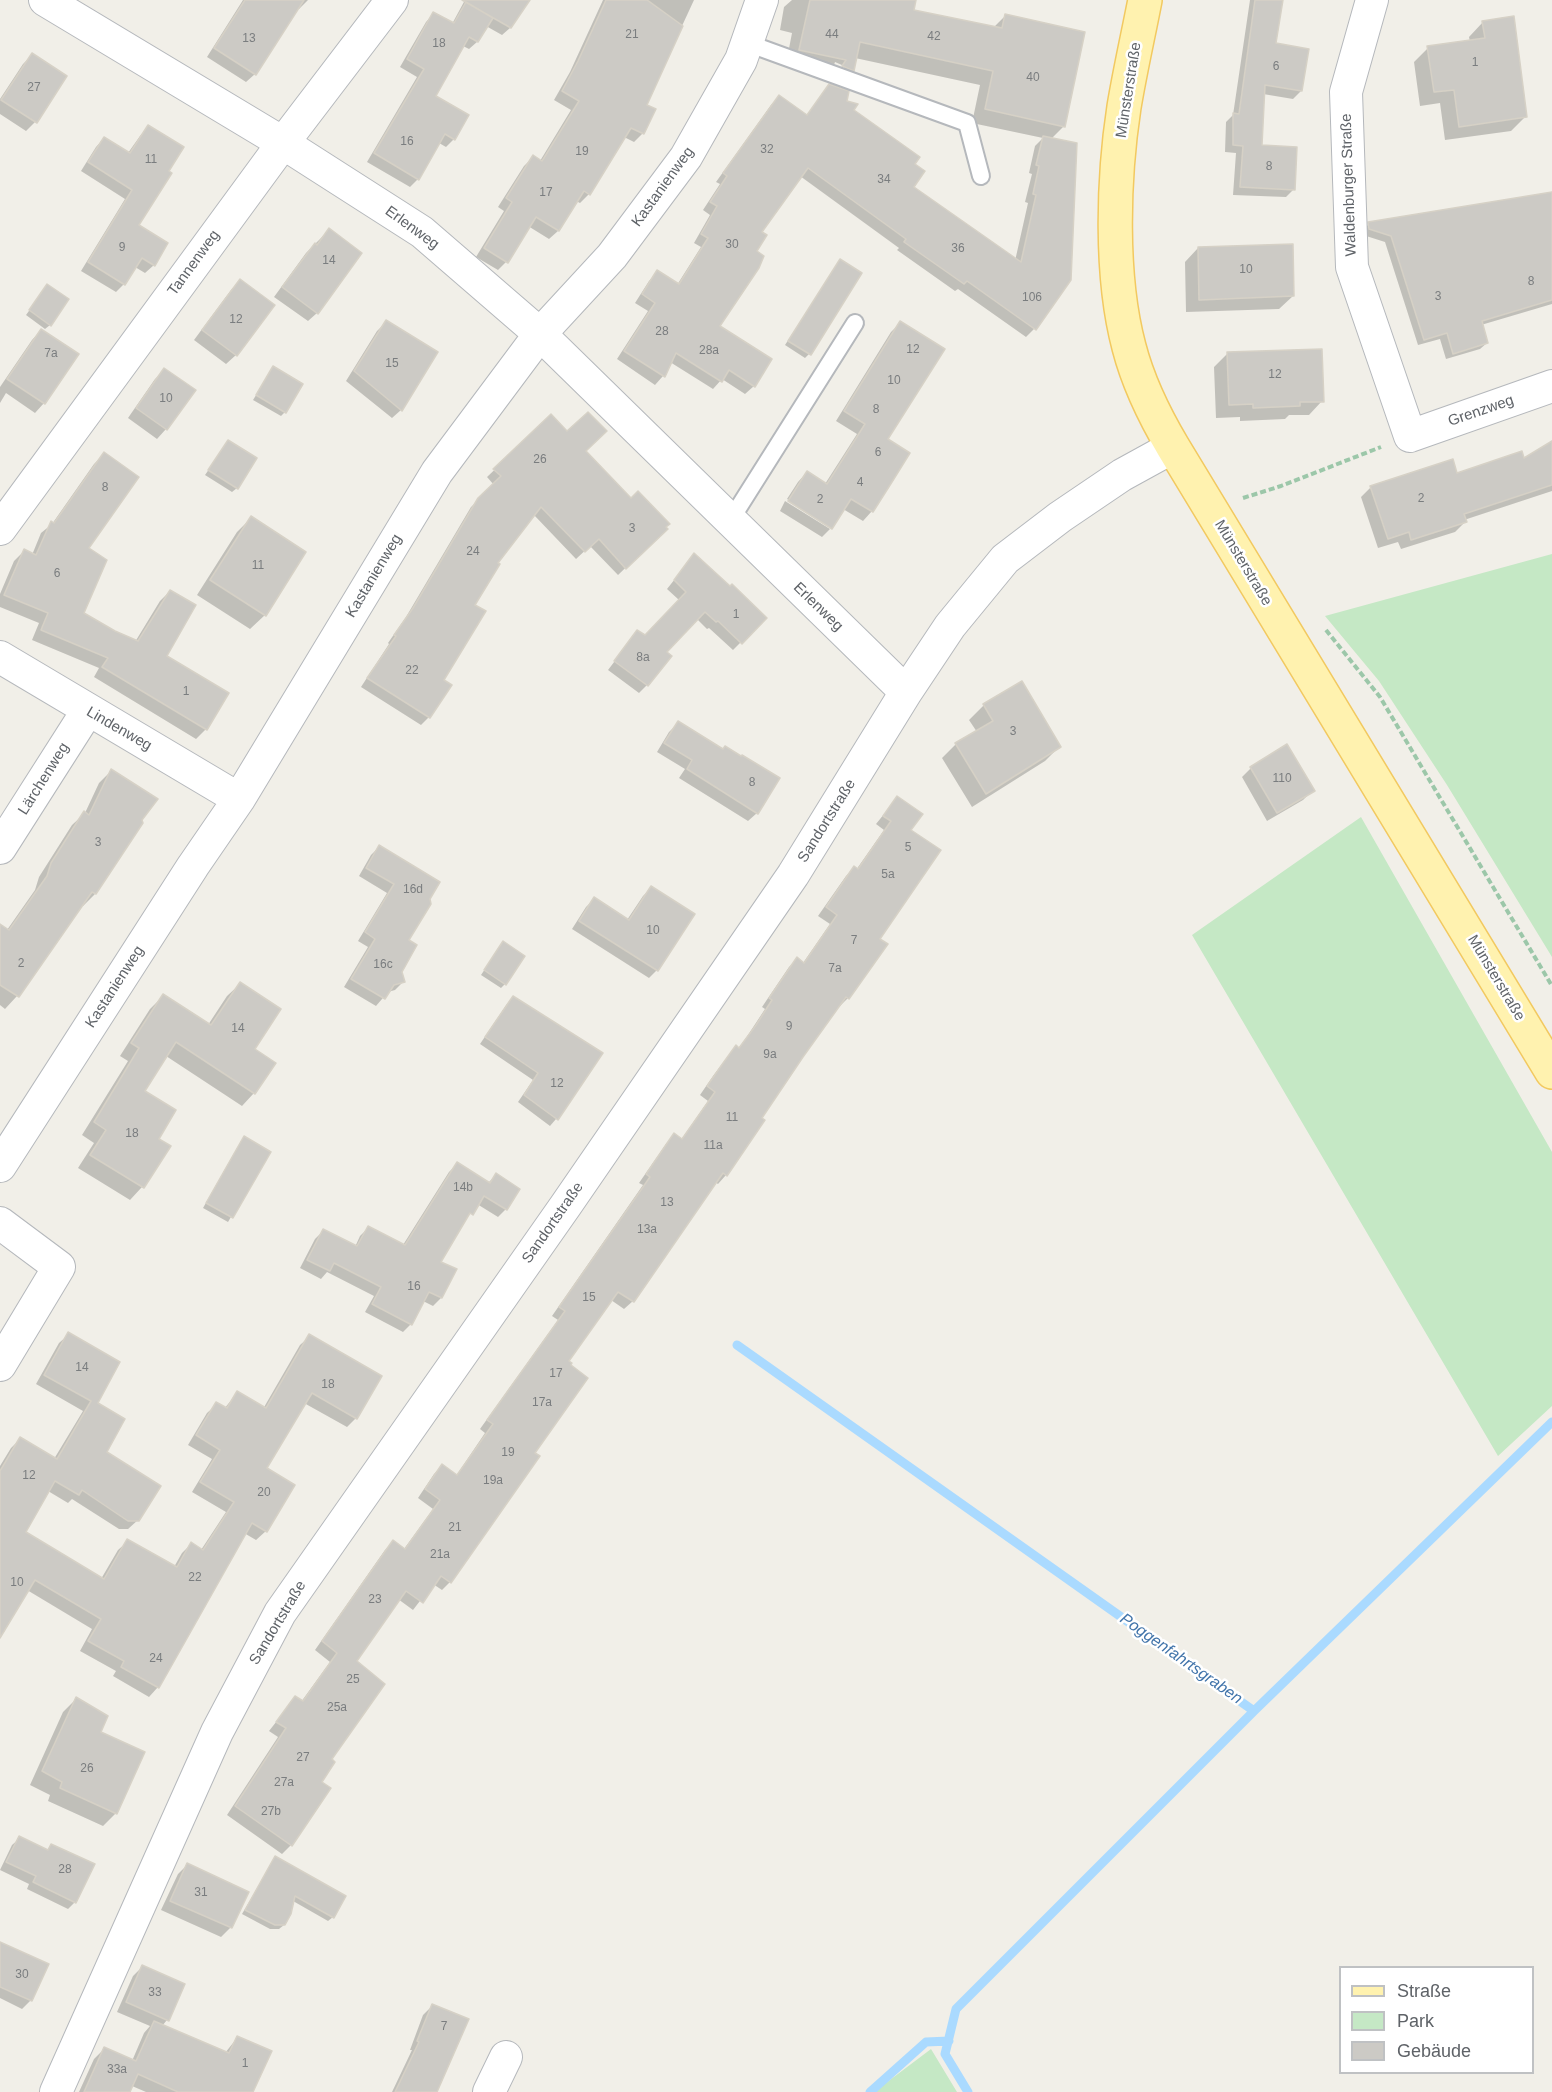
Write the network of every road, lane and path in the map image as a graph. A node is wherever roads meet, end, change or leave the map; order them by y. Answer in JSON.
{"nodes":[{"id":1,"x":45,"y":0,"type":"edge"},
{"id":2,"x":392,"y":0,"type":"edge"},
{"id":3,"x":762,"y":0,"type":"edge"},
{"id":4,"x":1145,"y":0,"type":"edge"},
{"id":5,"x":1372,"y":0,"type":"edge"},
{"id":6,"x":747,"y":43,"type":"junction"},
{"id":7,"x":283,"y":143,"type":"junction"},
{"id":8,"x":981,"y":176,"type":"dead end"},
{"id":9,"x":855,"y":323,"type":"dead end"},
{"id":10,"x":540,"y":334,"type":"junction"},
{"id":11,"x":1552,"y":386,"type":"edge"},
{"id":12,"x":1410,"y":436,"type":"junction"},
{"id":13,"x":1173,"y":447,"type":"junction"},
{"id":14,"x":1234,"y":492,"type":"dead end"},
{"id":15,"x":1243,"y":498,"type":"junction"},
{"id":16,"x":1248,"y":508,"type":"dead end"},
{"id":17,"x":730,"y":521,"type":"junction"},
{"id":18,"x":0,"y":529,"type":"edge"},
{"id":19,"x":1321,"y":624,"type":"dead end"},
{"id":20,"x":0,"y":657,"type":"edge"},
{"id":21,"x":906,"y":692,"type":"junction"},
{"id":22,"x":87,"y":710,"type":"junction"},
{"id":23,"x":239,"y":799,"type":"junction"},
{"id":24,"x":0,"y":848,"type":"edge"},
{"id":25,"x":1552,"y":986,"type":"edge"},
{"id":26,"x":1552,"y":1072,"type":"edge"},
{"id":27,"x":0,"y":1166,"type":"edge"},
{"id":28,"x":0,"y":1223,"type":"edge"},
{"id":29,"x":0,"y":1365,"type":"edge"},
{"id":30,"x":506,"y":2057,"type":"dead end"},
{"id":31,"x":56,"y":2092,"type":"edge"},
{"id":32,"x":489,"y":2092,"type":"edge"}],
"edges":[{"from":1,"to":7,"type":"street","name":"Erlenweg"},
{"from":2,"to":7,"type":"street","name":"Tannenweg"},
{"from":3,"to":6,"type":"street","name":"Kastanienweg"},
{"from":4,"to":13,"type":"main road","name":"Münsterstraße"},
{"from":5,"to":12,"type":"street","name":"Waldenburger Straße"},
{"from":6,"to":8,"type":"lane"},
{"from":6,"to":10,"type":"street","name":"Kastanienweg"},
{"from":7,"to":10,"type":"street","name":"Erlenweg"},
{"from":7,"to":18,"type":"street","name":"Tannenweg"},
{"from":9,"to":17,"type":"lane"},
{"from":10,"to":17,"type":"street","name":"Erlenweg"},
{"from":10,"to":23,"type":"street","name":"Kastanienweg"},
{"from":11,"to":12,"type":"street","name":"Grenzweg"},
{"from":12,"to":15,"type":"path"},
{"from":13,"to":21,"type":"street","name":"Sandortstraße"},
{"from":13,"to":26,"type":"main road","name":"Münsterstraße"},
{"from":14,"to":15,"type":"path"},
{"from":15,"to":16,"type":"path"},
{"from":17,"to":21,"type":"street","name":"Erlenweg"},
{"from":19,"to":25,"type":"path"},
{"from":20,"to":22,"type":"street","name":"Lindenweg"},
{"from":21,"to":31,"type":"street","name":"Sandortstraße"},
{"from":22,"to":23,"type":"street","name":"Lindenweg"},
{"from":22,"to":24,"type":"street","name":"Lärchenweg"},
{"from":23,"to":27,"type":"street","name":"Kastanienweg"},
{"from":28,"to":29,"type":"street"},
{"from":30,"to":32,"type":"street"}]}
